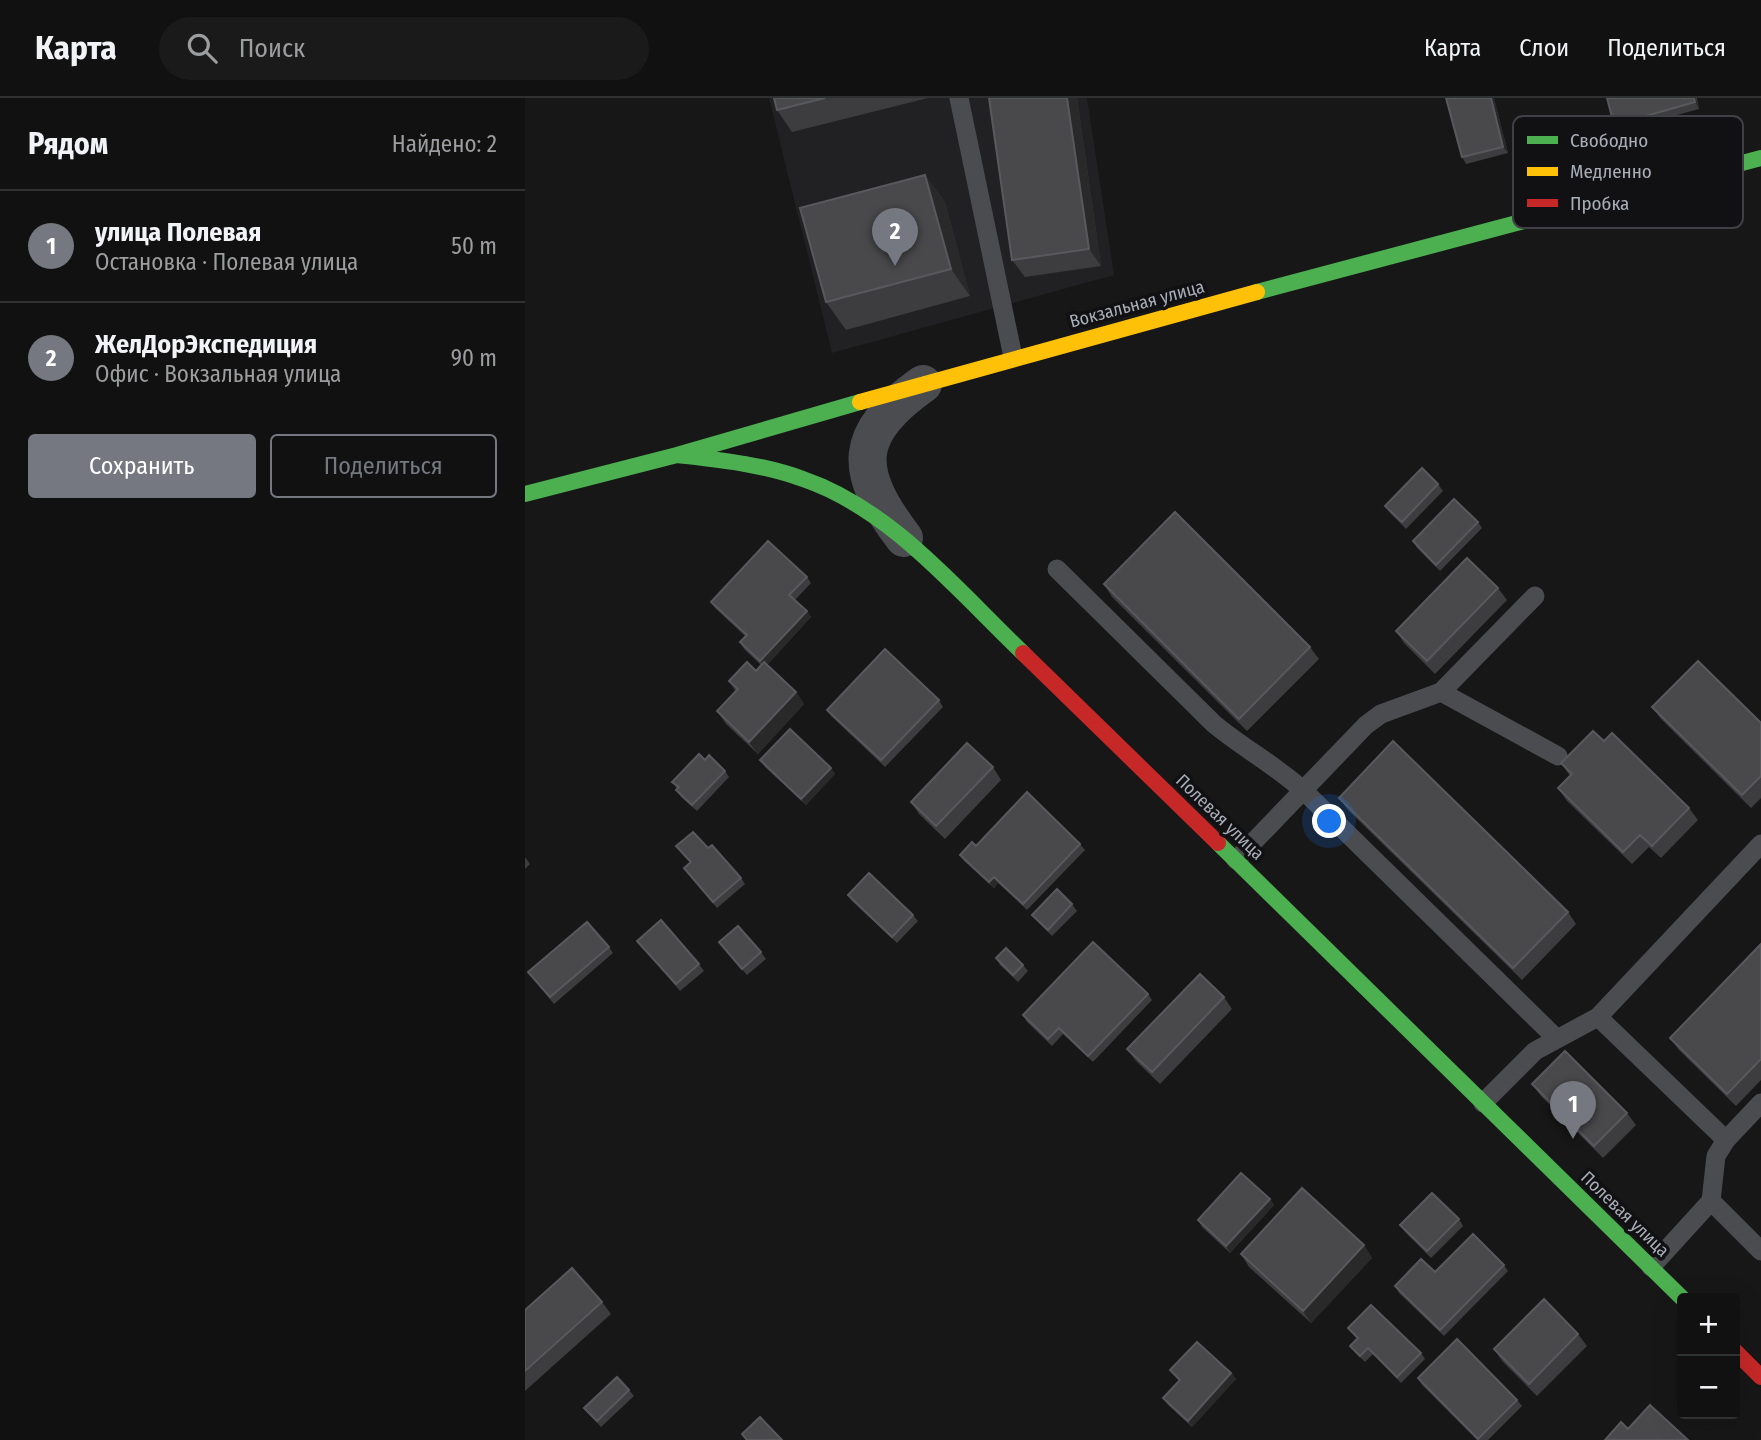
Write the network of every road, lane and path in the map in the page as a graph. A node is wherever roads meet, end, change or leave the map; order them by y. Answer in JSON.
{"nodes":[{"id":1,"x":959,"y":98,"type":"edge"},
{"id":2,"x":1761,"y":158,"type":"edge"},
{"id":3,"x":1743,"y":163,"type":"edge"},
{"id":4,"x":1513,"y":224,"type":"edge"},
{"id":5,"x":1013,"y":357,"type":"junction"},
{"id":6,"x":923,"y":384,"type":"junction"},
{"id":7,"x":677,"y":455,"type":"junction"},
{"id":8,"x":525,"y":495,"type":"edge"},
{"id":9,"x":909,"y":544,"type":"junction"},
{"id":10,"x":1057,"y":569,"type":"dead end"},
{"id":11,"x":1535,"y":596,"type":"dead end"},
{"id":12,"x":1441,"y":692,"type":"junction"},
{"id":13,"x":1558,"y":756,"type":"dead end"},
{"id":14,"x":1304,"y":791,"type":"junction"},
{"id":15,"x":1761,"y":844,"type":"edge"},
{"id":16,"x":1236,"y":860,"type":"junction"},
{"id":17,"x":1598,"y":1017,"type":"junction"},
{"id":18,"x":1557,"y":1039,"type":"junction"},
{"id":19,"x":1483,"y":1103,"type":"junction"},
{"id":20,"x":1761,"y":1103,"type":"edge"},
{"id":21,"x":1726,"y":1140,"type":"junction"},
{"id":22,"x":1711,"y":1201,"type":"junction"},
{"id":23,"x":1761,"y":1251,"type":"edge"},
{"id":24,"x":1651,"y":1267,"type":"junction"},
{"id":25,"x":1677,"y":1293,"type":"edge"},
{"id":26,"x":1740,"y":1355,"type":"edge"},
{"id":27,"x":1761,"y":1377,"type":"edge"}],
"edges":[{"from":1,"to":5,"type":"lane"},
{"from":2,"to":3,"type":"main road","name":"Вокзальная улица"},
{"from":4,"to":5,"type":"main road","name":"Вокзальная улица"},
{"from":5,"to":6,"type":"main road","name":"Вокзальная улица"},
{"from":6,"to":7,"type":"main road","name":"Вокзальная улица"},
{"from":6,"to":9,"type":"street"},
{"from":7,"to":8,"type":"main road","name":"Вокзальная улица"},
{"from":7,"to":9,"type":"main road","name":"Полевая улица"},
{"from":9,"to":16,"type":"main road","name":"Полевая улица"},
{"from":10,"to":14,"type":"lane"},
{"from":11,"to":12,"type":"lane"},
{"from":12,"to":13,"type":"lane"},
{"from":12,"to":14,"type":"lane"},
{"from":14,"to":16,"type":"lane"},
{"from":14,"to":18,"type":"lane"},
{"from":15,"to":17,"type":"lane"},
{"from":16,"to":19,"type":"main road","name":"Полевая улица"},
{"from":17,"to":18,"type":"lane"},
{"from":17,"to":21,"type":"lane"},
{"from":18,"to":19,"type":"lane"},
{"from":19,"to":24,"type":"main road","name":"Полевая улица"},
{"from":20,"to":21,"type":"lane"},
{"from":21,"to":22,"type":"lane"},
{"from":22,"to":23,"type":"lane"},
{"from":22,"to":24,"type":"lane"},
{"from":24,"to":25,"type":"main road","name":"Полевая улица"},
{"from":26,"to":27,"type":"main road"}]}
